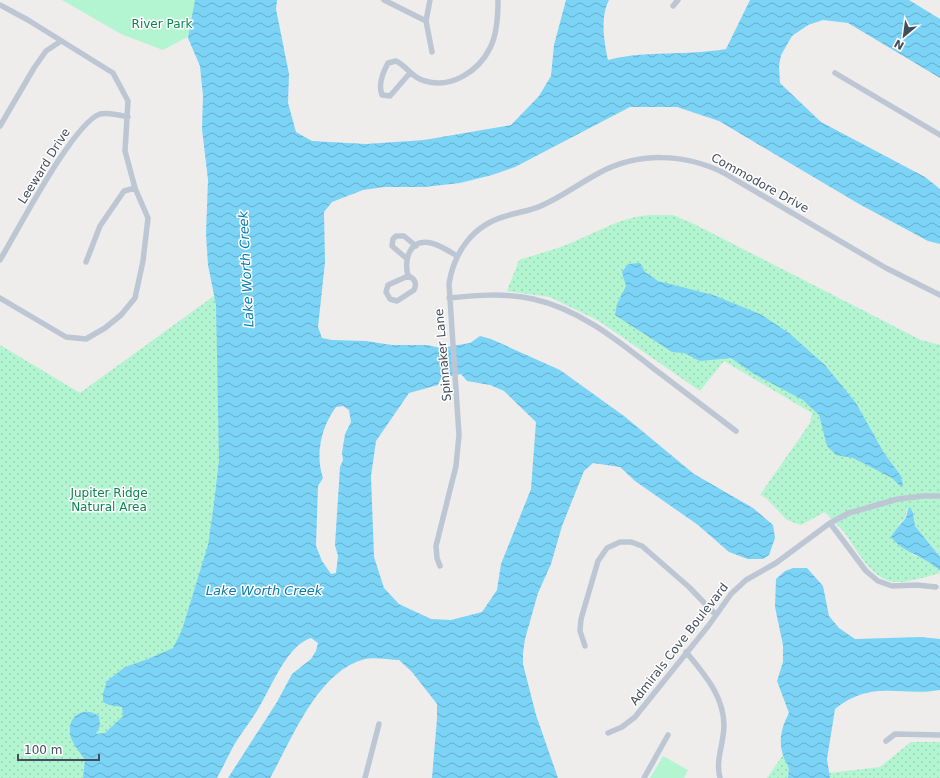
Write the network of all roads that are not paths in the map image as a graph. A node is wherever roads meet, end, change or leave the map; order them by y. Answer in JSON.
{"nodes":[{"id":1,"x":384,"y":0,"type":"edge"},
{"id":2,"x":430,"y":0,"type":"edge"},
{"id":3,"x":498,"y":0,"type":"edge"},
{"id":4,"x":678,"y":0,"type":"edge"},
{"id":5,"x":0,"y":5,"type":"edge"},
{"id":6,"x":673,"y":6,"type":"dead end"},
{"id":7,"x":426,"y":21,"type":"junction"},
{"id":8,"x":61,"y":41,"type":"junction"},
{"id":9,"x":432,"y":52,"type":"dead end"},
{"id":10,"x":835,"y":73,"type":"dead end"},
{"id":11,"x":409,"y":74,"type":"junction"},
{"id":12,"x":128,"y":117,"type":"junction"},
{"id":13,"x":0,"y":126,"type":"edge"},
{"id":14,"x":940,"y":135,"type":"edge"},
{"id":15,"x":135,"y":188,"type":"junction"},
{"id":16,"x":416,"y":246,"type":"junction"},
{"id":17,"x":457,"y":256,"type":"junction"},
{"id":18,"x":406,"y":258,"type":"junction"},
{"id":19,"x":0,"y":260,"type":"edge"},
{"id":20,"x":86,"y":262,"type":"dead end"},
{"id":21,"x":408,"y":276,"type":"junction"},
{"id":22,"x":940,"y":295,"type":"edge"},
{"id":23,"x":0,"y":298,"type":"edge"},
{"id":24,"x":449,"y":298,"type":"junction"},
{"id":25,"x":736,"y":430,"type":"dead end"},
{"id":26,"x":940,"y":496,"type":"edge"},
{"id":27,"x":830,"y":523,"type":"junction"},
{"id":28,"x":440,"y":566,"type":"dead end"},
{"id":29,"x":936,"y":587,"type":"dead end"},
{"id":30,"x":716,"y":615,"type":"junction"},
{"id":31,"x":585,"y":646,"type":"dead end"},
{"id":32,"x":686,"y":652,"type":"junction"},
{"id":33,"x":379,"y":724,"type":"dead end"},
{"id":34,"x":608,"y":733,"type":"dead end"},
{"id":35,"x":668,"y":735,"type":"dead end"},
{"id":36,"x":940,"y":735,"type":"edge"},
{"id":37,"x":886,"y":741,"type":"dead end"},
{"id":38,"x":365,"y":778,"type":"edge"},
{"id":39,"x":644,"y":778,"type":"edge"},
{"id":40,"x":720,"y":778,"type":"edge"}],
"edges":[{"from":1,"to":7,"type":"street"},
{"from":2,"to":7,"type":"street"},
{"from":3,"to":11,"type":"street"},
{"from":4,"to":6,"type":"street"},
{"from":5,"to":8,"type":"street"},
{"from":7,"to":9,"type":"street"},
{"from":8,"to":12,"type":"street"},
{"from":8,"to":13,"type":"street"},
{"from":10,"to":14,"type":"street"},
{"from":11,"to":11,"type":"street"},
{"from":12,"to":15,"type":"street"},
{"from":12,"to":19,"type":"street","name":"Leeward Drive"},
{"from":15,"to":20,"type":"street"},
{"from":15,"to":23,"type":"street"},
{"from":16,"to":17,"type":"street"},
{"from":16,"to":18,"type":"street"},
{"from":16,"to":18,"type":"street"},
{"from":17,"to":22,"type":"street","name":"Commodore Drive"},
{"from":17,"to":24,"type":"street","name":"Commodore Drive"},
{"from":18,"to":21,"type":"street"},
{"from":21,"to":21,"type":"street"},
{"from":24,"to":25,"type":"street","name":"Spinnaker Lane"},
{"from":24,"to":28,"type":"street","name":"Spinnaker Lane"},
{"from":26,"to":27,"type":"street","name":"Admirals Cove Boulevard"},
{"from":27,"to":29,"type":"street"},
{"from":27,"to":30,"type":"street","name":"Admirals Cove Boulevard"},
{"from":30,"to":31,"type":"street"},
{"from":30,"to":32,"type":"street","name":"Admirals Cove Boulevard"},
{"from":32,"to":34,"type":"street","name":"Admirals Cove Boulevard"},
{"from":32,"to":40,"type":"street"},
{"from":33,"to":38,"type":"street"},
{"from":35,"to":39,"type":"street"},
{"from":36,"to":37,"type":"street"}]}
